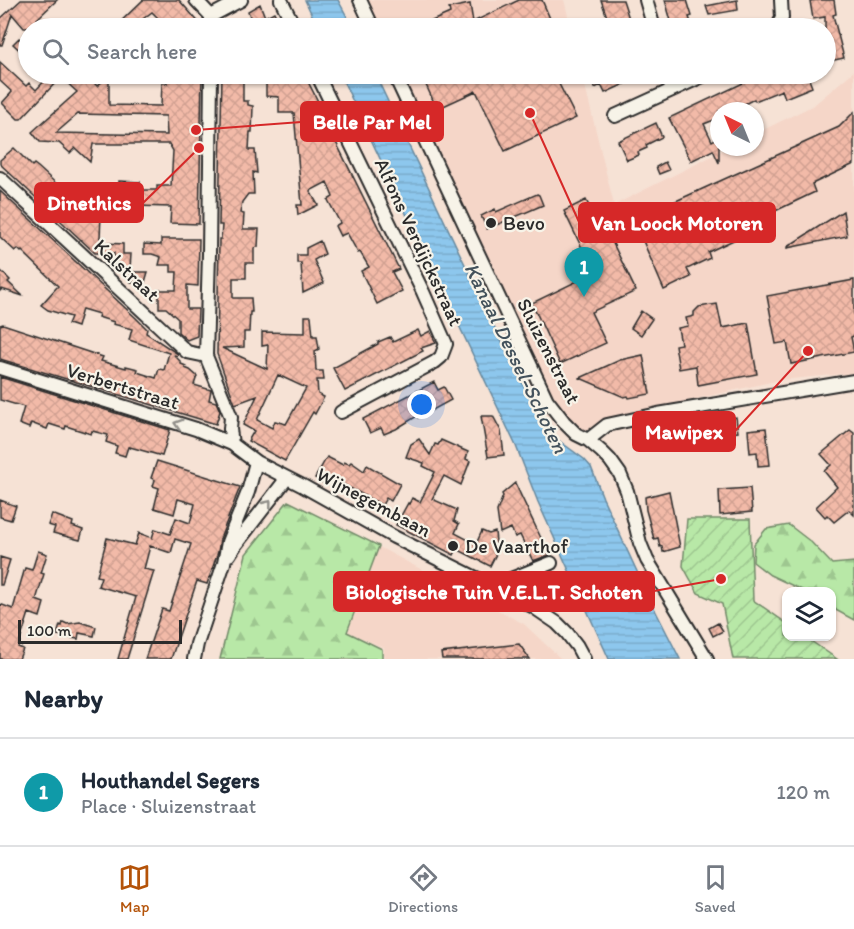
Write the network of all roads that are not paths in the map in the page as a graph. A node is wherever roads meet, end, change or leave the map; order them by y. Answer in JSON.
{"nodes":[{"id":1,"x":196,"y":0,"type":"edge"},
{"id":2,"x":241,"y":0,"type":"edge"},
{"id":3,"x":281,"y":0,"type":"edge"},
{"id":4,"x":360,"y":0,"type":"edge"},
{"id":5,"x":646,"y":0,"type":"edge"},
{"id":6,"x":781,"y":0,"type":"edge"},
{"id":7,"x":208,"y":18,"type":"edge"},
{"id":8,"x":216,"y":18,"type":"edge"},
{"id":9,"x":290,"y":18,"type":"edge"},
{"id":10,"x":368,"y":18,"type":"edge"},
{"id":11,"x":651,"y":18,"type":"edge"},
{"id":12,"x":782,"y":18,"type":"edge"},
{"id":13,"x":211,"y":84,"type":"edge"},
{"id":14,"x":322,"y":84,"type":"edge"},
{"id":15,"x":399,"y":84,"type":"edge"},
{"id":16,"x":670,"y":84,"type":"edge"},
{"id":17,"x":685,"y":84,"type":"edge"},
{"id":18,"x":672,"y":90,"type":"junction"},
{"id":19,"x":615,"y":116,"type":"dead end"},
{"id":20,"x":0,"y":178,"type":"edge"},
{"id":21,"x":206,"y":356,"type":"junction"},
{"id":22,"x":0,"y":368,"type":"edge"},
{"id":23,"x":854,"y":381,"type":"edge"},
{"id":24,"x":341,"y":412,"type":"dead end"},
{"id":25,"x":588,"y":440,"type":"junction"},
{"id":26,"x":232,"y":444,"type":"junction"},
{"id":27,"x":256,"y":462,"type":"junction"},
{"id":28,"x":287,"y":478,"type":"junction"},
{"id":29,"x":236,"y":523,"type":"junction"},
{"id":30,"x":248,"y":529,"type":"junction"},
{"id":31,"x":224,"y":563,"type":"junction"},
{"id":32,"x":551,"y":563,"type":"dead end"},
{"id":33,"x":500,"y":589,"type":"junction"},
{"id":34,"x":194,"y":659,"type":"edge"},
{"id":35,"x":584,"y":659,"type":"edge"},
{"id":36,"x":707,"y":659,"type":"edge"}],
"edges":[{"from":1,"to":7,"type":"street"},
{"from":2,"to":8,"type":"street"},
{"from":3,"to":9,"type":"street"},
{"from":4,"to":10,"type":"street"},
{"from":5,"to":11,"type":"street"},
{"from":6,"to":12,"type":"street"},
{"from":13,"to":21,"type":"street"},
{"from":14,"to":24,"type":"street","name":"Alfons Verdijckstraat"},
{"from":15,"to":25,"type":"street","name":"Sluizenstraat"},
{"from":16,"to":18,"type":"street"},
{"from":17,"to":18,"type":"street"},
{"from":18,"to":19,"type":"street"},
{"from":20,"to":21,"type":"street","name":"Kalstraat"},
{"from":21,"to":26,"type":"street"},
{"from":26,"to":22,"type":"street","name":"Verbertstraat","one_way":true},
{"from":23,"to":25,"type":"street"},
{"from":25,"to":36,"type":"street","name":"Sluizenstraat"},
{"from":26,"to":27,"type":"street","name":"Wijnegembaan"},
{"from":27,"to":28,"type":"street","name":"Wijnegembaan"},
{"from":27,"to":29,"type":"street"},
{"from":30,"to":28,"type":"street","one_way":true},
{"from":28,"to":33,"type":"street","name":"Wijnegembaan"},
{"from":29,"to":30,"type":"street"},
{"from":29,"to":31,"type":"street"},
{"from":30,"to":31,"type":"street"},
{"from":31,"to":34,"type":"street"},
{"from":32,"to":33,"type":"street"},
{"from":33,"to":35,"type":"street","name":"Wijnegembaan"}]}
